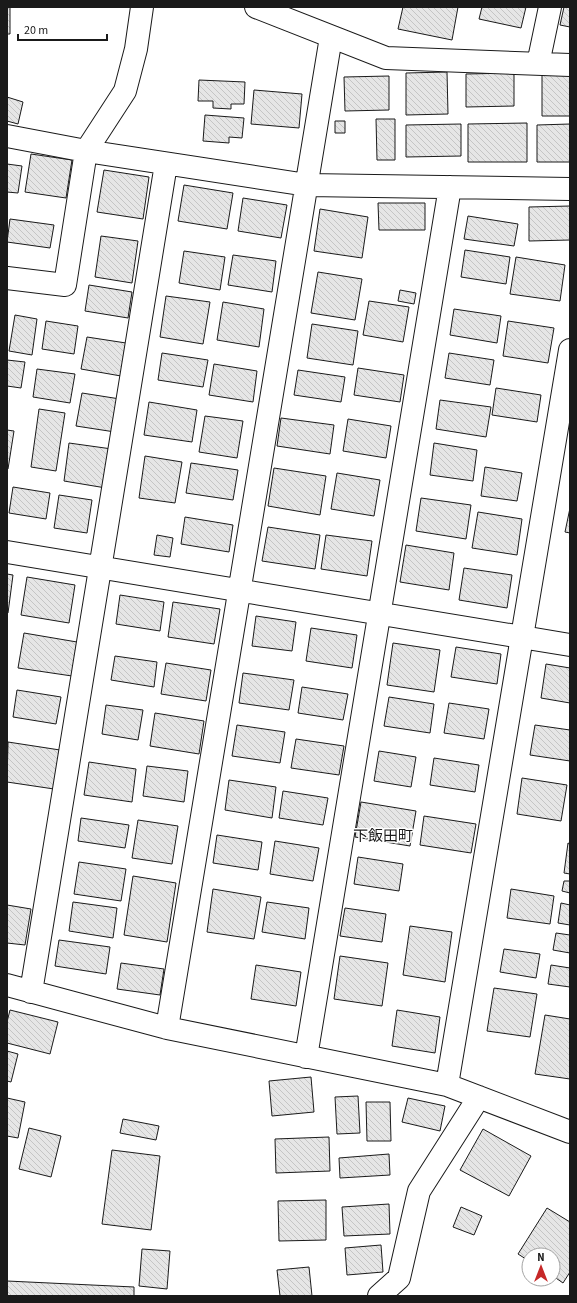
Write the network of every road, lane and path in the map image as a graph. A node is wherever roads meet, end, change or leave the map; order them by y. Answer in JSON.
{"nodes":[{"id":1,"x":142,"y":7,"type":"edge"},
{"id":2,"x":256,"y":7,"type":"edge"},
{"id":3,"x":550,"y":7,"type":"edge"},
{"id":4,"x":331,"y":37,"type":"junction"},
{"id":5,"x":538,"y":64,"type":"junction"},
{"id":6,"x":570,"y":65,"type":"edge"},
{"id":7,"x":7,"y":136,"type":"edge"},
{"id":8,"x":86,"y":151,"type":"junction"},
{"id":9,"x":166,"y":164,"type":"junction"},
{"id":10,"x":307,"y":184,"type":"junction"},
{"id":11,"x":450,"y":188,"type":"junction"},
{"id":12,"x":570,"y":189,"type":"edge"},
{"id":13,"x":7,"y":278,"type":"edge"},
{"id":14,"x":570,"y":350,"type":"edge"},
{"id":15,"x":7,"y":552,"type":"edge"},
{"id":16,"x":100,"y":568,"type":"junction"},
{"id":17,"x":240,"y":590,"type":"junction"},
{"id":18,"x":380,"y":614,"type":"junction"},
{"id":19,"x":522,"y":637,"type":"junction"},
{"id":20,"x":570,"y":645,"type":"edge"},
{"id":21,"x":7,"y":985,"type":"edge"},
{"id":22,"x":31,"y":992,"type":"junction"},
{"id":23,"x":167,"y":1028,"type":"junction"},
{"id":24,"x":306,"y":1056,"type":"junction"},
{"id":25,"x":447,"y":1085,"type":"junction"},
{"id":26,"x":479,"y":1097,"type":"junction"},
{"id":27,"x":570,"y":1132,"type":"edge"},
{"id":28,"x":379,"y":1296,"type":"edge"}],
"edges":[{"from":1,"to":8,"type":"street"},
{"from":2,"to":4,"type":"street"},
{"from":3,"to":5,"type":"street"},
{"from":4,"to":5,"type":"street"},
{"from":4,"to":10,"type":"street"},
{"from":5,"to":6,"type":"street"},
{"from":7,"to":8,"type":"street"},
{"from":8,"to":9,"type":"street"},
{"from":8,"to":13,"type":"street"},
{"from":9,"to":10,"type":"street"},
{"from":9,"to":16,"type":"street"},
{"from":10,"to":11,"type":"street"},
{"from":10,"to":17,"type":"street"},
{"from":11,"to":12,"type":"street"},
{"from":11,"to":18,"type":"street"},
{"from":14,"to":19,"type":"street"},
{"from":15,"to":16,"type":"street"},
{"from":16,"to":17,"type":"street"},
{"from":16,"to":22,"type":"street"},
{"from":17,"to":18,"type":"street"},
{"from":17,"to":23,"type":"street"},
{"from":18,"to":19,"type":"street"},
{"from":18,"to":24,"type":"street"},
{"from":19,"to":20,"type":"street"},
{"from":19,"to":25,"type":"street"},
{"from":21,"to":22,"type":"street"},
{"from":22,"to":23,"type":"street"},
{"from":23,"to":24,"type":"street"},
{"from":24,"to":25,"type":"street"},
{"from":25,"to":26,"type":"street"},
{"from":26,"to":27,"type":"street"},
{"from":26,"to":28,"type":"street"}]}
